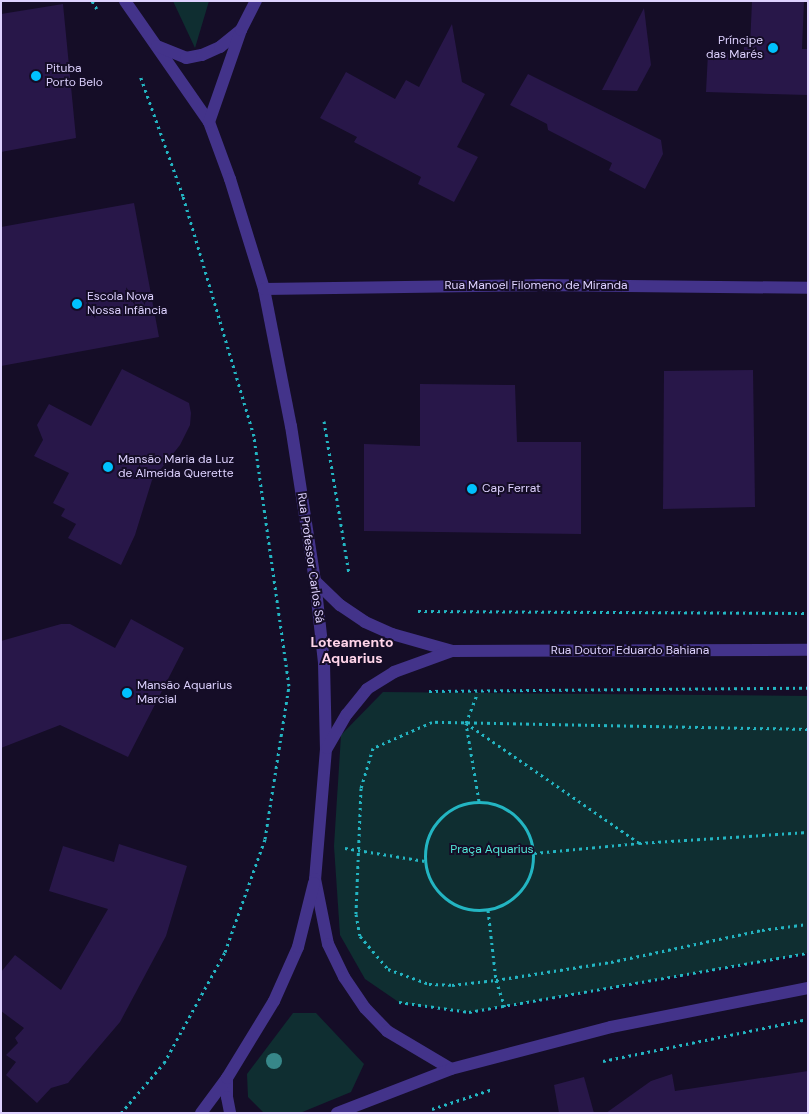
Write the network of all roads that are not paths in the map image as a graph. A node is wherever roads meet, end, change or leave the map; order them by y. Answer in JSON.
{"nodes":[{"id":1,"x":125,"y":1,"type":"edge"},
{"id":2,"x":256,"y":1,"type":"edge"},
{"id":3,"x":241,"y":30,"type":"junction"},
{"id":4,"x":156,"y":46,"type":"junction"},
{"id":5,"x":209,"y":122,"type":"junction"},
{"id":6,"x":808,"y":288,"type":"edge"},
{"id":7,"x":264,"y":289,"type":"junction"},
{"id":8,"x":315,"y":581,"type":"junction"},
{"id":9,"x":808,"y":650,"type":"edge"},
{"id":10,"x":452,"y":651,"type":"junction"},
{"id":11,"x":326,"y":749,"type":"junction"},
{"id":12,"x":315,"y":879,"type":"junction"},
{"id":13,"x":808,"y":988,"type":"edge"},
{"id":14,"x":451,"y":1069,"type":"junction"},
{"id":15,"x":227,"y":1078,"type":"junction"},
{"id":16,"x":201,"y":1113,"type":"edge"},
{"id":17,"x":230,"y":1113,"type":"edge"},
{"id":18,"x":336,"y":1113,"type":"edge"}],
"edges":[{"from":1,"to":4,"type":"street","name":"Rua Professor Carlos Sá"},
{"from":2,"to":3,"type":"street"},
{"from":3,"to":4,"type":"street"},
{"from":3,"to":5,"type":"street"},
{"from":4,"to":5,"type":"street","name":"Rua Professor Carlos Sá"},
{"from":5,"to":7,"type":"street","name":"Rua Professor Carlos Sá"},
{"from":6,"to":7,"type":"street","name":"Rua Manoel Filomeno de Miranda"},
{"from":7,"to":8,"type":"street","name":"Rua Professor Carlos Sá"},
{"from":8,"to":10,"type":"street","name":"Rua Doutor Eduardo Bahiana"},
{"from":8,"to":11,"type":"street","name":"Rua Professor Carlos Sá"},
{"from":9,"to":10,"type":"street","name":"Rua Doutor Eduardo Bahiana"},
{"from":10,"to":11,"type":"street","name":"Rua Doutor Eduardo Bahiana"},
{"from":11,"to":12,"type":"street","name":"Rua Professor Carlos Sá"},
{"from":12,"to":14,"type":"street","name":"Rua Professor Carlos Sá"},
{"from":12,"to":15,"type":"street"},
{"from":13,"to":14,"type":"street"},
{"from":14,"to":18,"type":"street"},
{"from":15,"to":16,"type":"street"},
{"from":15,"to":17,"type":"street"}]}
